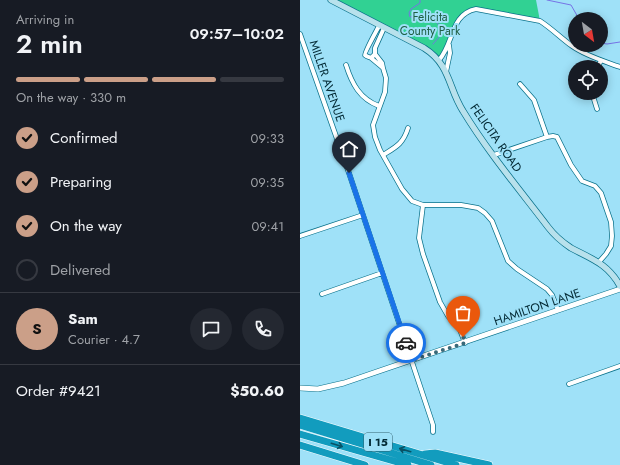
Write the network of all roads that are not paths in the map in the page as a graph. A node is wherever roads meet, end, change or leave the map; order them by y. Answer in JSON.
{"nodes":[{"id":1,"x":331,"y":0,"type":"edge"},
{"id":2,"x":381,"y":27,"type":"junction"},
{"id":3,"x":300,"y":34,"type":"edge"},
{"id":4,"x":449,"y":45,"type":"junction"},
{"id":5,"x":375,"y":54,"type":"junction"},
{"id":6,"x":371,"y":58,"type":"junction"},
{"id":7,"x":439,"y":60,"type":"junction"},
{"id":8,"x":601,"y":60,"type":"edge"},
{"id":9,"x":608,"y":63,"type":"edge"},
{"id":10,"x":346,"y":65,"type":"dead end"},
{"id":11,"x":383,"y":68,"type":"junction"},
{"id":12,"x":620,"y":68,"type":"edge"},
{"id":13,"x":446,"y":72,"type":"junction"},
{"id":14,"x":520,"y":84,"type":"dead end"},
{"id":15,"x":594,"y":100,"type":"edge"},
{"id":16,"x":379,"y":106,"type":"junction"},
{"id":17,"x":597,"y":109,"type":"dead end"},
{"id":18,"x":408,"y":128,"type":"dead end"},
{"id":19,"x":547,"y":137,"type":"junction"},
{"id":20,"x":383,"y":155,"type":"junction"},
{"id":21,"x":494,"y":155,"type":"junction"},
{"id":22,"x":424,"y":205,"type":"junction"},
{"id":23,"x":363,"y":215,"type":"junction"},
{"id":24,"x":300,"y":236,"type":"edge"},
{"id":25,"x":599,"y":262,"type":"junction"},
{"id":26,"x":382,"y":273,"type":"junction"},
{"id":27,"x":620,"y":286,"type":"edge"},
{"id":28,"x":620,"y":289,"type":"edge"},
{"id":29,"x":322,"y":294,"type":"dead end"},
{"id":30,"x":558,"y":310,"type":"junction"},
{"id":31,"x":465,"y":343,"type":"junction"},
{"id":32,"x":412,"y":360,"type":"junction"},
{"id":33,"x":620,"y":366,"type":"edge"},
{"id":34,"x":568,"y":384,"type":"dead end"},
{"id":35,"x":300,"y":388,"type":"edge"},
{"id":36,"x":300,"y":418,"type":"edge"},
{"id":37,"x":300,"y":425,"type":"edge"},
{"id":38,"x":433,"y":432,"type":"dead end"},
{"id":39,"x":300,"y":434,"type":"edge"},
{"id":40,"x":300,"y":445,"type":"edge"},
{"id":41,"x":422,"y":454,"type":"junction"},
{"id":42,"x":365,"y":465,"type":"edge"},
{"id":43,"x":408,"y":465,"type":"edge"},
{"id":44,"x":431,"y":465,"type":"edge"},
{"id":45,"x":456,"y":465,"type":"edge"},
{"id":46,"x":489,"y":465,"type":"edge"}],
"edges":[{"from":1,"to":2,"type":"main road","name":"FELICITA ROAD"},
{"from":2,"to":5,"type":"street"},
{"from":2,"to":6,"type":"street"},
{"from":2,"to":7,"type":"main road","name":"FELICITA ROAD"},
{"from":3,"to":23,"type":"street","name":"MILLER AVENUE"},
{"from":4,"to":7,"type":"street"},
{"from":4,"to":8,"type":"street"},
{"from":4,"to":13,"type":"street"},
{"from":5,"to":6,"type":"street"},
{"from":5,"to":11,"type":"street"},
{"from":6,"to":11,"type":"street"},
{"from":7,"to":13,"type":"main road","name":"FELICITA ROAD"},
{"from":9,"to":12,"type":"street"},
{"from":10,"to":16,"type":"street"},
{"from":11,"to":16,"type":"street"},
{"from":13,"to":21,"type":"main road","name":"FELICITA ROAD"},
{"from":14,"to":19,"type":"street"},
{"from":15,"to":17,"type":"street"},
{"from":16,"to":20,"type":"street"},
{"from":18,"to":20,"type":"street"},
{"from":19,"to":21,"type":"street"},
{"from":19,"to":25,"type":"street"},
{"from":20,"to":22,"type":"street"},
{"from":21,"to":25,"type":"main road","name":"FELICITA ROAD"},
{"from":22,"to":30,"type":"street"},
{"from":22,"to":31,"type":"street"},
{"from":23,"to":24,"type":"street"},
{"from":23,"to":26,"type":"street","name":"MILLER AVENUE"},
{"from":25,"to":27,"type":"main road","name":"FELICITA ROAD"},
{"from":26,"to":29,"type":"street"},
{"from":26,"to":32,"type":"street","name":"MILLER AVENUE"},
{"from":28,"to":30,"type":"street","name":"HAMILTON LANE"},
{"from":30,"to":31,"type":"street","name":"HAMILTON LANE"},
{"from":31,"to":32,"type":"street","name":"HAMILTON LANE"},
{"from":32,"to":35,"type":"street","name":"HAMILTON LANE"},
{"from":32,"to":38,"type":"street","name":"MILLER AVENUE"},
{"from":33,"to":34,"type":"street"},
{"from":41,"to":36,"type":"highway","number":"I 15","one_way":true},
{"from":37,"to":44,"type":"highway"},
{"from":39,"to":43,"type":"highway","one_way":true},
{"from":40,"to":42,"type":"highway","number":"I 15"},
{"from":41,"to":45,"type":"highway","number":"I 15"},
{"from":41,"to":46,"type":"highway"}]}
